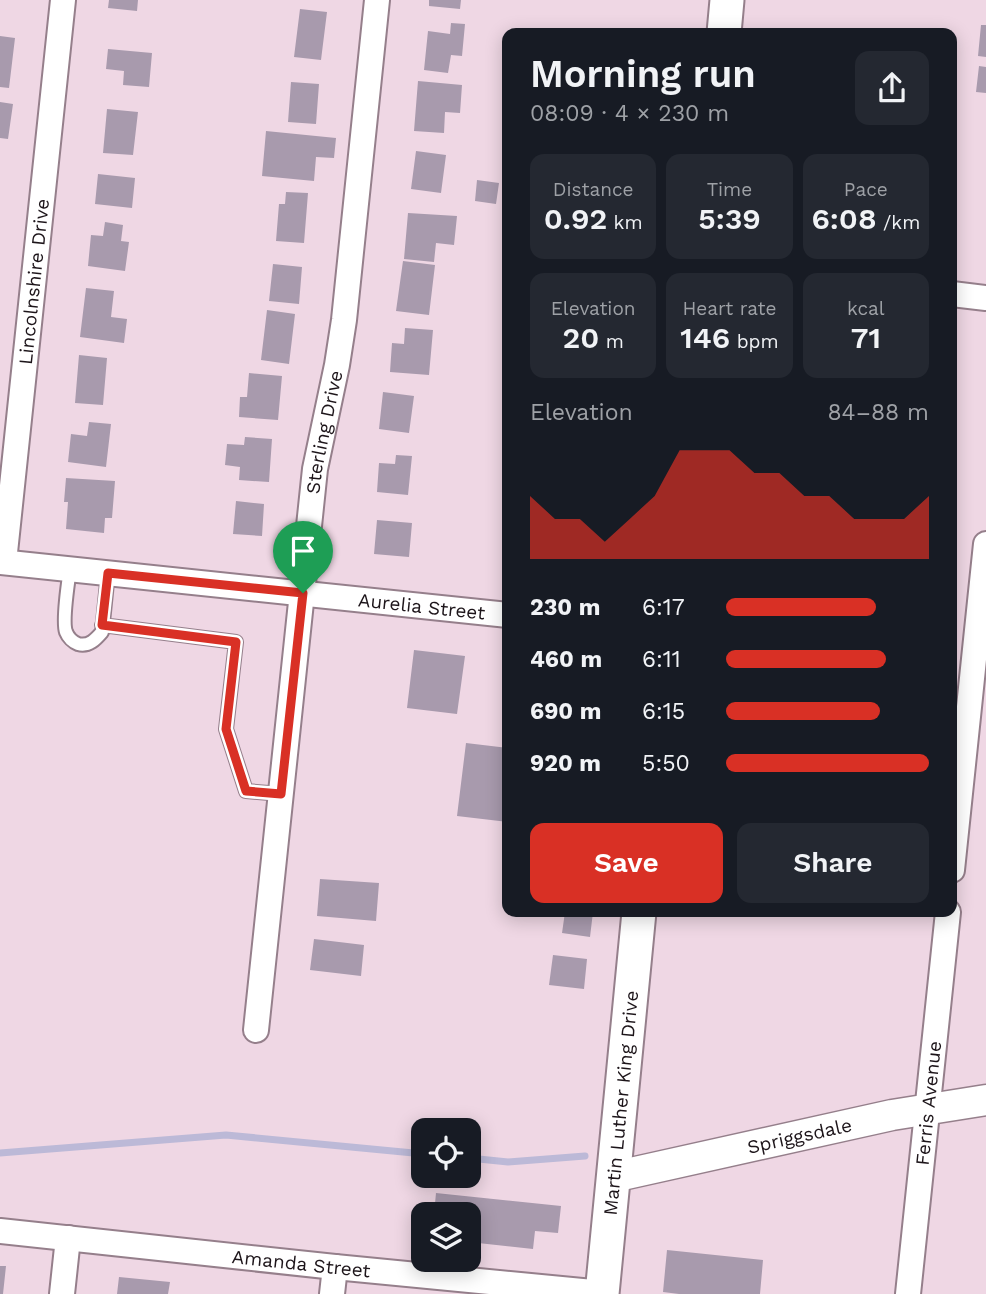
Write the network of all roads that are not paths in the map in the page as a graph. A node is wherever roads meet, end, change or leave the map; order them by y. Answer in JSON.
{"nodes":[{"id":1,"x":63,"y":0,"type":"edge"},
{"id":2,"x":377,"y":0,"type":"edge"},
{"id":3,"x":727,"y":0,"type":"edge"},
{"id":4,"x":724,"y":28,"type":"edge"},
{"id":5,"x":957,"y":295,"type":"edge"},
{"id":6,"x":986,"y":298,"type":"edge"},
{"id":7,"x":986,"y":544,"type":"edge"},
{"id":8,"x":2,"y":562,"type":"edge"},
{"id":9,"x":69,"y":569,"type":"junction"},
{"id":10,"x":108,"y":573,"type":"junction"},
{"id":11,"x":303,"y":593,"type":"junction"},
{"id":12,"x":502,"y":614,"type":"edge"},
{"id":13,"x":102,"y":625,"type":"junction"},
{"id":14,"x":281,"y":794,"type":"junction"},
{"id":15,"x":957,"y":822,"type":"edge"},
{"id":16,"x":639,"y":917,"type":"edge"},
{"id":17,"x":947,"y":917,"type":"edge"},
{"id":18,"x":256,"y":1030,"type":"dead end"},
{"id":19,"x":986,"y":1100,"type":"edge"},
{"id":20,"x":927,"y":1109,"type":"junction"},
{"id":21,"x":613,"y":1177,"type":"junction"},
{"id":22,"x":0,"y":1231,"type":"edge"},
{"id":23,"x":68,"y":1238,"type":"junction"},
{"id":24,"x":335,"y":1267,"type":"junction"},
{"id":25,"x":602,"y":1293,"type":"edge"},
{"id":26,"x":62,"y":1294,"type":"edge"},
{"id":27,"x":332,"y":1294,"type":"edge"},
{"id":28,"x":908,"y":1294,"type":"edge"}],
"edges":[{"from":1,"to":8,"type":"street","name":"Lincolnshire Drive"},
{"from":2,"to":11,"type":"street","name":"Sterling Drive"},
{"from":3,"to":4,"type":"main road"},
{"from":5,"to":6,"type":"street"},
{"from":7,"to":15,"type":"street"},
{"from":8,"to":9,"type":"street","name":"Aurelia Street"},
{"from":9,"to":10,"type":"street","name":"Aurelia Street"},
{"from":9,"to":13,"type":"lane"},
{"from":10,"to":11,"type":"street","name":"Aurelia Street"},
{"from":10,"to":13,"type":"lane"},
{"from":11,"to":12,"type":"street","name":"Aurelia Street"},
{"from":11,"to":14,"type":"street","name":"Sterling Drive"},
{"from":13,"to":14,"type":"lane"},
{"from":14,"to":18,"type":"street","name":"Sterling Drive"},
{"from":16,"to":21,"type":"main road","name":"Martin Luther King Drive"},
{"from":17,"to":20,"type":"street","name":"Ferris Avenue"},
{"from":19,"to":20,"type":"street","name":"Spriggsdale"},
{"from":20,"to":21,"type":"street","name":"Spriggsdale"},
{"from":20,"to":28,"type":"street","name":"Ferris Avenue"},
{"from":21,"to":25,"type":"main road","name":"Martin Luther King Drive"},
{"from":22,"to":23,"type":"street","name":"Amanda Street"},
{"from":23,"to":24,"type":"street","name":"Amanda Street"},
{"from":23,"to":26,"type":"street"},
{"from":24,"to":25,"type":"street","name":"Amanda Street"},
{"from":24,"to":27,"type":"street"}]}
